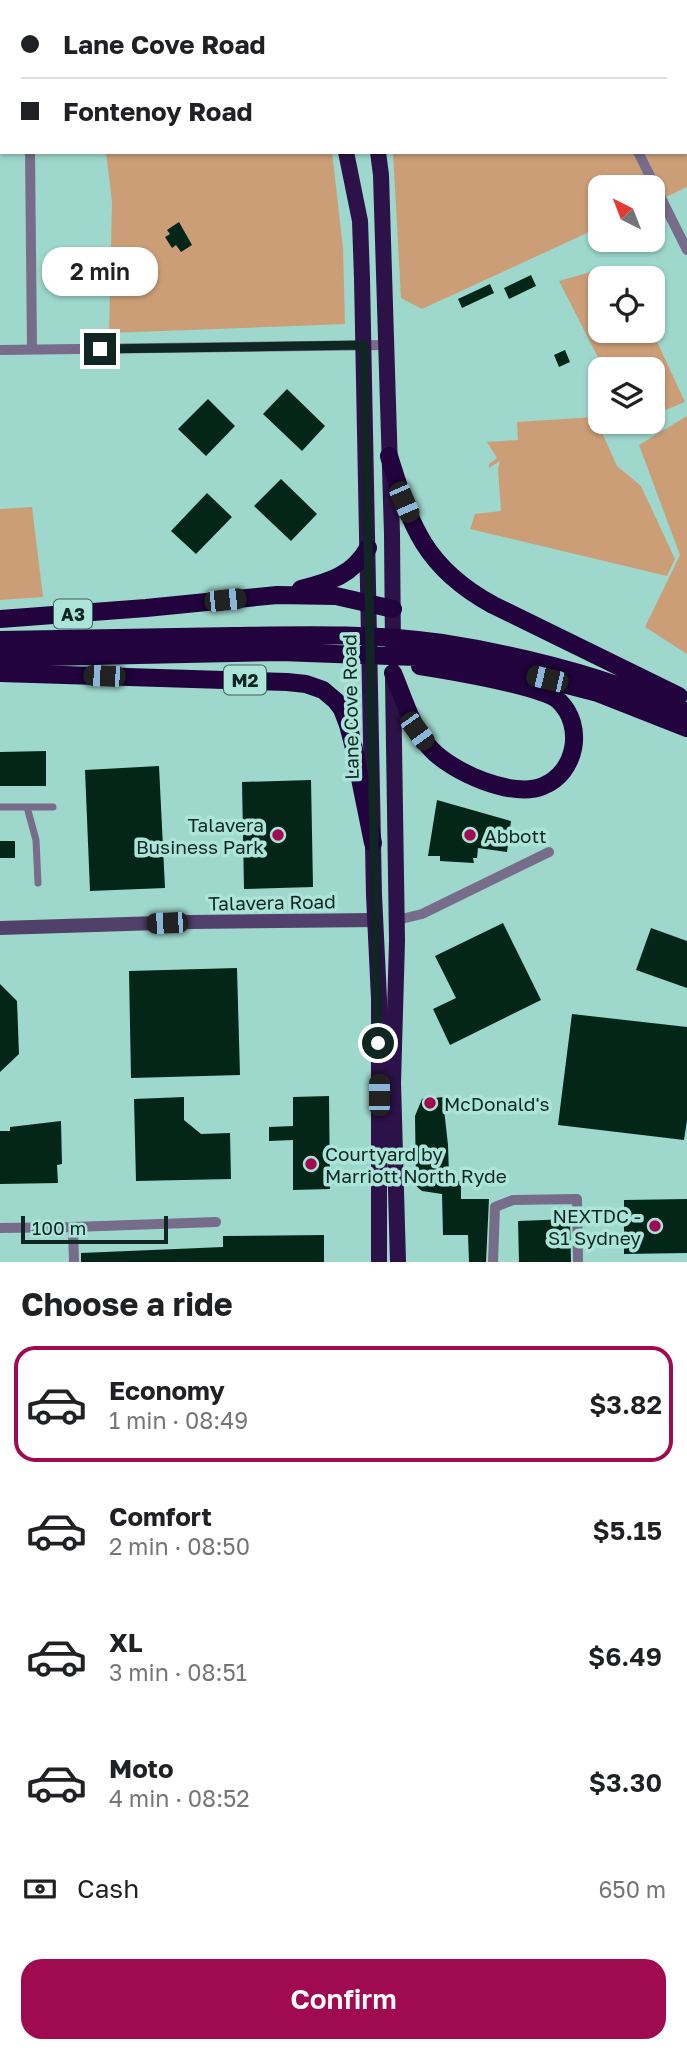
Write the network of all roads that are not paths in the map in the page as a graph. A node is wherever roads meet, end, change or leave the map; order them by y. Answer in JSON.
{"nodes":[{"id":1,"x":30,"y":154,"type":"edge"},
{"id":2,"x":346,"y":154,"type":"edge"},
{"id":3,"x":378,"y":154,"type":"edge"},
{"id":4,"x":639,"y":154,"type":"edge"},
{"id":5,"x":687,"y":250,"type":"edge"},
{"id":6,"x":364,"y":345,"type":"junction"},
{"id":7,"x":386,"y":345,"type":"junction"},
{"id":8,"x":32,"y":349,"type":"junction"},
{"id":9,"x":0,"y":350,"type":"edge"},
{"id":10,"x":389,"y":457,"type":"junction"},
{"id":11,"x":368,"y":548,"type":"junction"},
{"id":12,"x":277,"y":595,"type":"junction"},
{"id":13,"x":369,"y":604,"type":"junction"},
{"id":14,"x":393,"y":617,"type":"junction"},
{"id":15,"x":0,"y":619,"type":"edge"},
{"id":16,"x":0,"y":640,"type":"edge"},
{"id":17,"x":369,"y":654,"type":"junction"},
{"id":18,"x":0,"y":658,"type":"edge"},
{"id":19,"x":0,"y":673,"type":"edge"},
{"id":20,"x":393,"y":673,"type":"junction"},
{"id":21,"x":687,"y":700,"type":"edge"},
{"id":22,"x":687,"y":712,"type":"edge"},
{"id":23,"x":687,"y":728,"type":"edge"},
{"id":24,"x":0,"y":807,"type":"edge"},
{"id":25,"x":27,"y":807,"type":"junction"},
{"id":26,"x":52,"y":807,"type":"dead end"},
{"id":27,"x":373,"y":843,"type":"junction"},
{"id":28,"x":549,"y":852,"type":"dead end"},
{"id":29,"x":38,"y":883,"type":"dead end"},
{"id":30,"x":376,"y":920,"type":"junction"},
{"id":31,"x":397,"y":920,"type":"junction"},
{"id":32,"x":0,"y":928,"type":"edge"},
{"id":33,"x":216,"y":1223,"type":"dead end"},
{"id":34,"x":68,"y":1227,"type":"junction"},
{"id":35,"x":0,"y":1228,"type":"edge"},
{"id":36,"x":74,"y":1262,"type":"edge"},
{"id":37,"x":379,"y":1262,"type":"edge"},
{"id":38,"x":398,"y":1262,"type":"edge"},
{"id":39,"x":493,"y":1262,"type":"edge"},
{"id":40,"x":579,"y":1262,"type":"edge"}],
"edges":[{"from":1,"to":8,"type":"street"},
{"from":2,"to":6,"type":"highway","name":"Lane Cove Road"},
{"from":3,"to":7,"type":"highway"},
{"from":4,"to":5,"type":"street"},
{"from":6,"to":7,"type":"street"},
{"from":6,"to":8,"type":"street"},
{"from":6,"to":11,"type":"highway","name":"Lane Cove Road"},
{"from":7,"to":10,"type":"highway"},
{"from":8,"to":9,"type":"street"},
{"from":10,"to":14,"type":"highway"},
{"from":10,"to":21,"type":"highway"},
{"from":11,"to":12,"type":"highway","number":"A3"},
{"from":11,"to":13,"type":"highway","name":"Lane Cove Road"},
{"from":12,"to":13,"type":"highway","number":"A3"},
{"from":12,"to":15,"type":"highway","number":"A3"},
{"from":13,"to":14,"type":"highway","number":"A3"},
{"from":13,"to":27,"type":"highway","name":"Lane Cove Road"},
{"from":14,"to":20,"type":"highway"},
{"from":16,"to":22,"type":"highway","number":"M2"},
{"from":17,"to":18,"type":"highway","number":"M2"},
{"from":17,"to":20,"type":"highway","number":"M2"},
{"from":17,"to":23,"type":"highway","number":"M2"},
{"from":19,"to":27,"type":"highway","number":"M2"},
{"from":20,"to":31,"type":"highway"},
{"from":24,"to":25,"type":"street"},
{"from":25,"to":26,"type":"street"},
{"from":25,"to":29,"type":"street"},
{"from":27,"to":30,"type":"highway","name":"Lane Cove Road"},
{"from":28,"to":31,"type":"street"},
{"from":30,"to":31,"type":"highway"},
{"from":30,"to":32,"type":"main road","name":"Talavera Road"},
{"from":30,"to":37,"type":"highway","name":"Lane Cove Road"},
{"from":31,"to":38,"type":"highway"},
{"from":33,"to":34,"type":"street"},
{"from":34,"to":35,"type":"street"},
{"from":34,"to":36,"type":"street"},
{"from":39,"to":40,"type":"street"}]}
